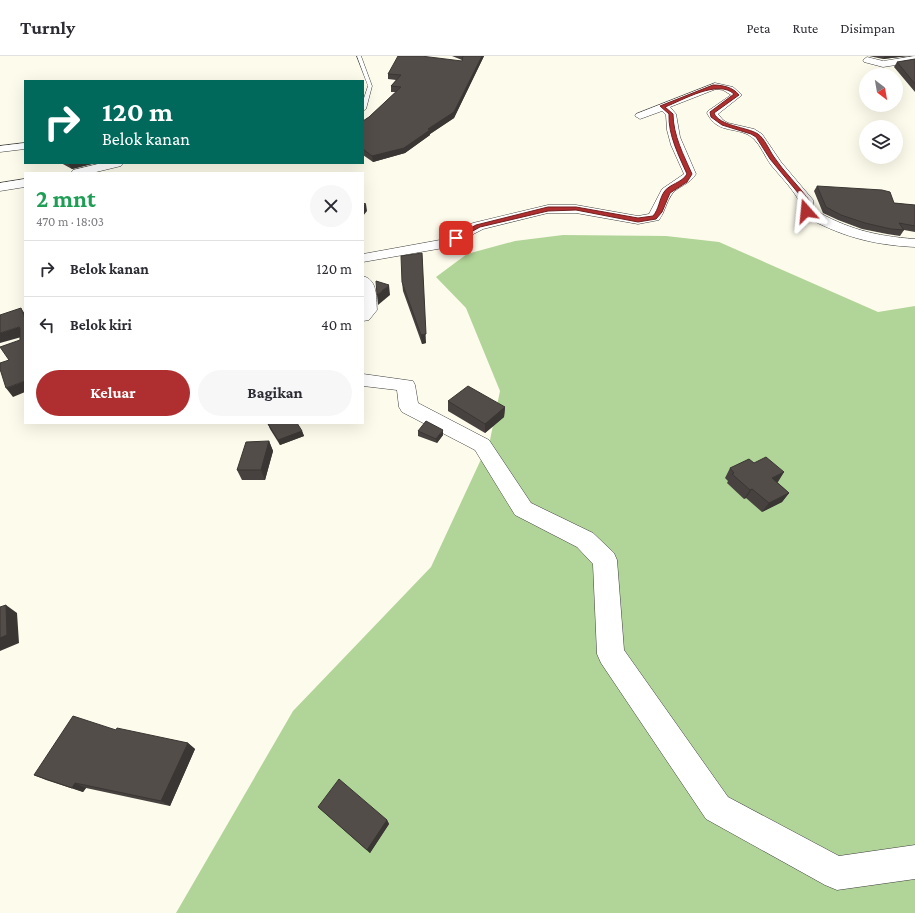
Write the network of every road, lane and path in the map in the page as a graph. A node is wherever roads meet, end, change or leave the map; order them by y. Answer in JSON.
{"nodes":[{"id":1,"x":359,"y":56,"type":"edge"},
{"id":2,"x":915,"y":59,"type":"edge"},
{"id":3,"x":867,"y":60,"type":"dead end"},
{"id":4,"x":364,"y":106,"type":"edge"},
{"id":5,"x":663,"y":106,"type":"junction"},
{"id":6,"x":640,"y":116,"type":"dead end"},
{"id":7,"x":24,"y":146,"type":"edge"},
{"id":8,"x":0,"y":149,"type":"edge"},
{"id":9,"x":113,"y":164,"type":"edge"},
{"id":10,"x":80,"y":172,"type":"edge"},
{"id":11,"x":24,"y":183,"type":"edge"},
{"id":12,"x":0,"y":187,"type":"edge"},
{"id":13,"x":915,"y":243,"type":"edge"},
{"id":14,"x":364,"y":258,"type":"edge"},
{"id":15,"x":364,"y":282,"type":"edge"},
{"id":16,"x":364,"y":315,"type":"edge"},
{"id":17,"x":364,"y":380,"type":"edge"},
{"id":18,"x":915,"y":862,"type":"edge"}],
"edges":[{"from":1,"to":4,"type":"lane"},
{"from":2,"to":3,"type":"street"},
{"from":5,"to":6,"type":"street"},
{"from":5,"to":13,"type":"street"},
{"from":5,"to":14,"type":"street"},
{"from":7,"to":8,"type":"street"},
{"from":9,"to":10,"type":"street"},
{"from":11,"to":12,"type":"street"},
{"from":15,"to":16,"type":"street"},
{"from":17,"to":18,"type":"street"}]}
